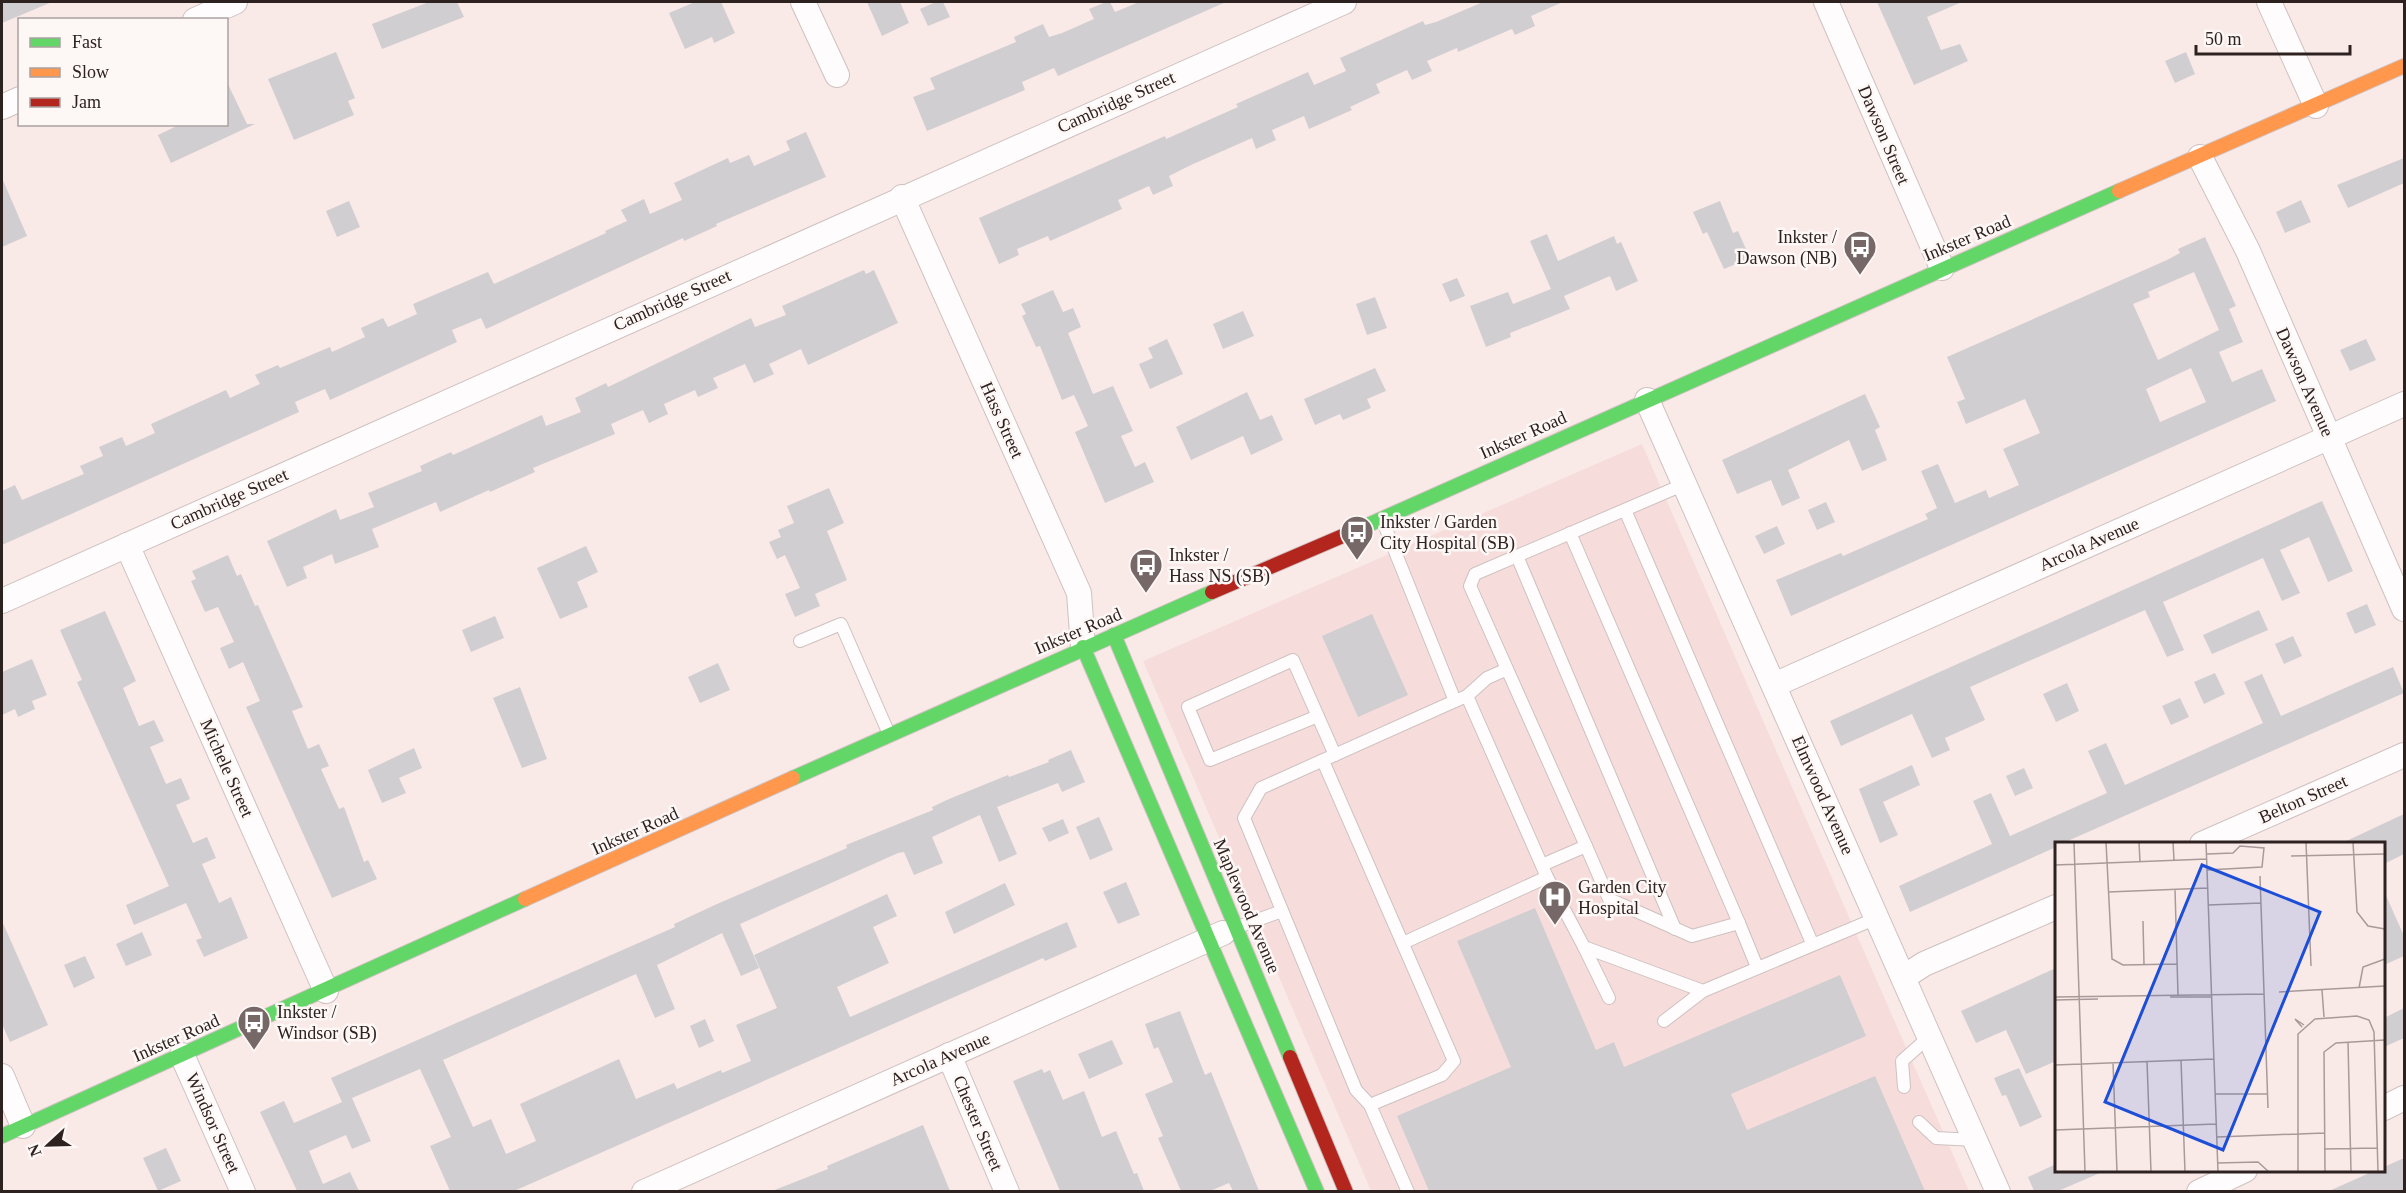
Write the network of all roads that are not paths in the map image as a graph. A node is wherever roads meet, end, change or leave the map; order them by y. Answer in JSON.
{"nodes":[{"id":1,"x":235,"y":2,"type":"edge"},
{"id":2,"x":803,"y":2,"type":"edge"},
{"id":3,"x":1344,"y":2,"type":"edge"},
{"id":4,"x":1826,"y":2,"type":"edge"},
{"id":5,"x":2270,"y":2,"type":"edge"},
{"id":6,"x":199,"y":18,"type":"edge"},
{"id":7,"x":2404,"y":66,"type":"edge"},
{"id":8,"x":837,"y":75,"type":"dead end"},
{"id":9,"x":18,"y":100,"type":"edge"},
{"id":10,"x":2316,"y":106,"type":"junction"},
{"id":11,"x":2,"y":107,"type":"edge"},
{"id":12,"x":2200,"y":157,"type":"junction"},
{"id":13,"x":902,"y":197,"type":"junction"},
{"id":14,"x":1942,"y":268,"type":"junction"},
{"id":15,"x":1647,"y":400,"type":"junction"},
{"id":16,"x":2404,"y":404,"type":"edge"},
{"id":17,"x":2329,"y":437,"type":"junction"},
{"id":18,"x":1685,"y":484,"type":"junction"},
{"id":19,"x":1625,"y":510,"type":"junction"},
{"id":20,"x":1382,"y":518,"type":"junction"},
{"id":21,"x":1570,"y":533,"type":"junction"},
{"id":22,"x":127,"y":544,"type":"junction"},
{"id":23,"x":1517,"y":555,"type":"junction"},
{"id":24,"x":1079,"y":593,"type":"junction"},
{"id":25,"x":2,"y":601,"type":"edge"},
{"id":26,"x":2404,"y":609,"type":"edge"},
{"id":27,"x":1114,"y":635,"type":"junction"},
{"id":28,"x":800,"y":641,"type":"dead end"},
{"id":29,"x":1083,"y":647,"type":"junction"},
{"id":30,"x":1505,"y":670,"type":"junction"},
{"id":31,"x":1774,"y":685,"type":"junction"},
{"id":32,"x":1461,"y":699,"type":"junction"},
{"id":33,"x":1318,"y":716,"type":"junction"},
{"id":34,"x":890,"y":735,"type":"junction"},
{"id":35,"x":1335,"y":755,"type":"junction"},
{"id":36,"x":2404,"y":755,"type":"edge"},
{"id":37,"x":1323,"y":760,"type":"junction"},
{"id":38,"x":2204,"y":842,"type":"edge"},
{"id":39,"x":1586,"y":846,"type":"junction"},
{"id":40,"x":1544,"y":871,"type":"junction"},
{"id":41,"x":2055,"y":907,"type":"edge"},
{"id":42,"x":1282,"y":911,"type":"junction"},
{"id":43,"x":1877,"y":918,"type":"junction"},
{"id":44,"x":1739,"y":923,"type":"junction"},
{"id":45,"x":1236,"y":927,"type":"junction"},
{"id":46,"x":1675,"y":928,"type":"junction"},
{"id":47,"x":1209,"y":940,"type":"junction"},
{"id":48,"x":1403,"y":943,"type":"junction"},
{"id":49,"x":1812,"y":943,"type":"junction"},
{"id":50,"x":1584,"y":947,"type":"junction"},
{"id":51,"x":1757,"y":967,"type":"junction"},
{"id":52,"x":1904,"y":977,"type":"junction"},
{"id":53,"x":326,"y":991,"type":"junction"},
{"id":54,"x":1703,"y":991,"type":"junction"},
{"id":55,"x":1609,"y":998,"type":"dead end"},
{"id":56,"x":1664,"y":1021,"type":"dead end"},
{"id":57,"x":1930,"y":1036,"type":"junction"},
{"id":58,"x":182,"y":1055,"type":"junction"},
{"id":59,"x":949,"y":1055,"type":"junction"},
{"id":60,"x":2,"y":1076,"type":"edge"},
{"id":61,"x":1904,"y":1087,"type":"dead end"},
{"id":62,"x":2404,"y":1098,"type":"edge"},
{"id":63,"x":1370,"y":1105,"type":"junction"},
{"id":64,"x":2385,"y":1108,"type":"edge"},
{"id":65,"x":1919,"y":1122,"type":"dead end"},
{"id":66,"x":12,"y":1131,"type":"edge"},
{"id":67,"x":1975,"y":1140,"type":"junction"},
{"id":68,"x":2241,"y":1172,"type":"edge"},
{"id":69,"x":243,"y":1191,"type":"edge"},
{"id":70,"x":644,"y":1191,"type":"edge"},
{"id":71,"x":1007,"y":1191,"type":"edge"},
{"id":72,"x":1317,"y":1191,"type":"edge"},
{"id":73,"x":1346,"y":1191,"type":"edge"},
{"id":74,"x":1408,"y":1191,"type":"edge"},
{"id":75,"x":1998,"y":1191,"type":"edge"},
{"id":76,"x":2199,"y":1191,"type":"edge"}],
"edges":[{"from":1,"to":6,"type":"street"},
{"from":2,"to":8,"type":"street"},
{"from":3,"to":13,"type":"street","name":"Cambridge Street"},
{"from":4,"to":14,"type":"street","name":"Dawson Street"},
{"from":5,"to":10,"type":"street"},
{"from":7,"to":10,"type":"main road","name":"Inkster Road"},
{"from":9,"to":11,"type":"street"},
{"from":10,"to":12,"type":"main road","name":"Inkster Road"},
{"from":12,"to":14,"type":"main road","name":"Inkster Road"},
{"from":12,"to":17,"type":"street","name":"Dawson Avenue"},
{"from":13,"to":22,"type":"street","name":"Cambridge Street"},
{"from":13,"to":24,"type":"street","name":"Hass Street"},
{"from":14,"to":15,"type":"main road","name":"Inkster Road"},
{"from":15,"to":18,"type":"street","name":"Elmwood Avenue"},
{"from":15,"to":20,"type":"main road","name":"Inkster Road"},
{"from":16,"to":17,"type":"street","name":"Arcola Avenue"},
{"from":17,"to":26,"type":"street","name":"Dawson Avenue"},
{"from":17,"to":31,"type":"street","name":"Arcola Avenue"},
{"from":18,"to":19,"type":"lane"},
{"from":18,"to":31,"type":"street","name":"Elmwood Avenue"},
{"from":19,"to":21,"type":"lane"},
{"from":19,"to":49,"type":"lane"},
{"from":20,"to":27,"type":"main road","name":"Inkster Road"},
{"from":20,"to":32,"type":"lane"},
{"from":21,"to":23,"type":"lane"},
{"from":21,"to":44,"type":"lane"},
{"from":22,"to":25,"type":"street","name":"Cambridge Street"},
{"from":22,"to":53,"type":"street","name":"Michele Street"},
{"from":23,"to":30,"type":"lane"},
{"from":23,"to":46,"type":"lane"},
{"from":24,"to":27,"type":"street"},
{"from":24,"to":29,"type":"street","name":"Hass Street"},
{"from":27,"to":29,"type":"main road","name":"Inkster Road"},
{"from":27,"to":45,"type":"main road","name":"Maplewood Avenue"},
{"from":28,"to":34,"type":"lane"},
{"from":29,"to":34,"type":"main road","name":"Inkster Road"},
{"from":29,"to":47,"type":"main road"},
{"from":30,"to":32,"type":"lane"},
{"from":30,"to":39,"type":"lane"},
{"from":31,"to":43,"type":"street","name":"Elmwood Avenue"},
{"from":32,"to":35,"type":"lane"},
{"from":32,"to":40,"type":"lane"},
{"from":33,"to":33,"type":"lane"},
{"from":33,"to":35,"type":"lane"},
{"from":34,"to":53,"type":"main road","name":"Inkster Road"},
{"from":35,"to":37,"type":"lane"},
{"from":36,"to":38,"type":"street","name":"Belton Street"},
{"from":37,"to":42,"type":"lane"},
{"from":37,"to":48,"type":"lane"},
{"from":39,"to":40,"type":"lane"},
{"from":39,"to":46,"type":"lane"},
{"from":40,"to":48,"type":"lane"},
{"from":40,"to":50,"type":"lane"},
{"from":41,"to":52,"type":"street"},
{"from":42,"to":45,"type":"lane"},
{"from":42,"to":63,"type":"lane"},
{"from":43,"to":49,"type":"lane"},
{"from":43,"to":52,"type":"street","name":"Elmwood Avenue"},
{"from":44,"to":46,"type":"lane"},
{"from":44,"to":51,"type":"lane"},
{"from":45,"to":47,"type":"street","name":"Arcola Avenue"},
{"from":45,"to":73,"type":"main road","name":"Maplewood Avenue"},
{"from":47,"to":59,"type":"street","name":"Arcola Avenue"},
{"from":47,"to":72,"type":"main road"},
{"from":48,"to":63,"type":"lane"},
{"from":49,"to":51,"type":"lane"},
{"from":50,"to":54,"type":"lane"},
{"from":50,"to":55,"type":"lane"},
{"from":51,"to":54,"type":"lane"},
{"from":52,"to":57,"type":"street","name":"Elmwood Avenue"},
{"from":53,"to":58,"type":"main road","name":"Inkster Road"},
{"from":54,"to":56,"type":"lane"},
{"from":57,"to":61,"type":"lane"},
{"from":57,"to":67,"type":"street","name":"Elmwood Avenue"},
{"from":58,"to":66,"type":"main road","name":"Inkster Road"},
{"from":58,"to":69,"type":"street","name":"Windsor Street"},
{"from":59,"to":70,"type":"street","name":"Arcola Avenue"},
{"from":59,"to":71,"type":"street","name":"Chester Street"},
{"from":60,"to":66,"type":"street"},
{"from":62,"to":64,"type":"street"},
{"from":63,"to":74,"type":"lane"},
{"from":65,"to":67,"type":"lane"},
{"from":67,"to":75,"type":"street","name":"Elmwood Avenue"},
{"from":68,"to":76,"type":"street"}]}
